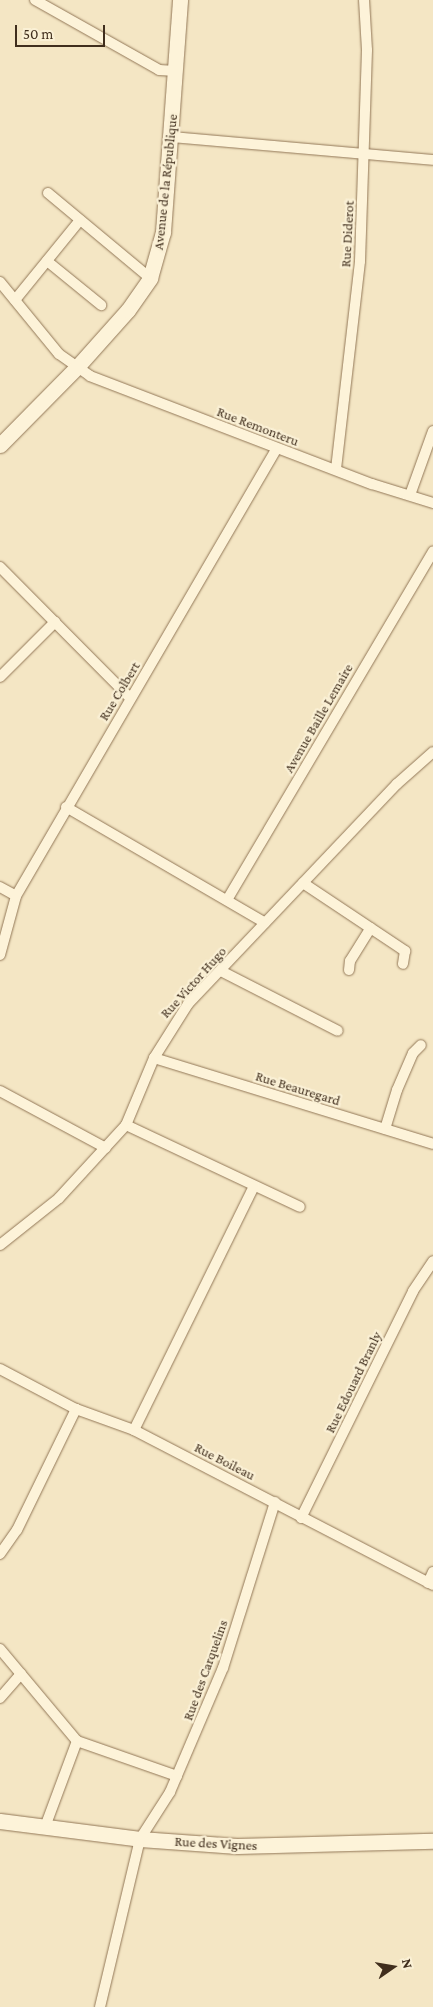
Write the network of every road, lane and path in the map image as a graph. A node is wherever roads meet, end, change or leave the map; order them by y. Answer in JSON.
{"nodes":[{"id":1,"x":35,"y":0,"type":"edge"},
{"id":2,"x":180,"y":0,"type":"edge"},
{"id":3,"x":364,"y":0,"type":"edge"},
{"id":4,"x":176,"y":71,"type":"junction"},
{"id":5,"x":171,"y":137,"type":"junction"},
{"id":6,"x":365,"y":154,"type":"junction"},
{"id":7,"x":433,"y":160,"type":"edge"},
{"id":8,"x":48,"y":193,"type":"dead end"},
{"id":9,"x":80,"y":220,"type":"junction"},
{"id":10,"x":47,"y":261,"type":"junction"},
{"id":11,"x":150,"y":278,"type":"junction"},
{"id":12,"x":0,"y":282,"type":"edge"},
{"id":13,"x":15,"y":300,"type":"junction"},
{"id":14,"x":101,"y":305,"type":"dead end"},
{"id":15,"x":77,"y":368,"type":"junction"},
{"id":16,"x":433,"y":431,"type":"edge"},
{"id":17,"x":0,"y":445,"type":"edge"},
{"id":18,"x":277,"y":448,"type":"junction"},
{"id":19,"x":336,"y":469,"type":"junction"},
{"id":20,"x":410,"y":495,"type":"junction"},
{"id":21,"x":433,"y":503,"type":"edge"},
{"id":22,"x":433,"y":551,"type":"edge"},
{"id":23,"x":0,"y":567,"type":"edge"},
{"id":24,"x":55,"y":622,"type":"junction"},
{"id":25,"x":0,"y":676,"type":"edge"},
{"id":26,"x":130,"y":698,"type":"junction"},
{"id":27,"x":433,"y":752,"type":"edge"},
{"id":28,"x":66,"y":807,"type":"junction"},
{"id":29,"x":303,"y":883,"type":"junction"},
{"id":30,"x":0,"y":887,"type":"edge"},
{"id":31,"x":16,"y":896,"type":"junction"},
{"id":32,"x":227,"y":900,"type":"junction"},
{"id":33,"x":265,"y":923,"type":"junction"},
{"id":34,"x":371,"y":928,"type":"junction"},
{"id":35,"x":0,"y":955,"type":"edge"},
{"id":36,"x":404,"y":964,"type":"dead end"},
{"id":37,"x":221,"y":970,"type":"junction"},
{"id":38,"x":349,"y":970,"type":"dead end"},
{"id":39,"x":338,"y":1031,"type":"dead end"},
{"id":40,"x":420,"y":1044,"type":"dead end"},
{"id":41,"x":154,"y":1058,"type":"junction"},
{"id":42,"x":0,"y":1091,"type":"edge"},
{"id":43,"x":126,"y":1125,"type":"junction"},
{"id":44,"x":385,"y":1129,"type":"junction"},
{"id":45,"x":433,"y":1144,"type":"edge"},
{"id":46,"x":106,"y":1148,"type":"junction"},
{"id":47,"x":254,"y":1186,"type":"junction"},
{"id":48,"x":300,"y":1207,"type":"dead end"},
{"id":49,"x":0,"y":1245,"type":"edge"},
{"id":50,"x":433,"y":1261,"type":"edge"},
{"id":51,"x":0,"y":1369,"type":"edge"},
{"id":52,"x":76,"y":1410,"type":"junction"},
{"id":53,"x":134,"y":1430,"type":"junction"},
{"id":54,"x":275,"y":1502,"type":"junction"},
{"id":55,"x":301,"y":1518,"type":"junction"},
{"id":56,"x":0,"y":1554,"type":"edge"},
{"id":57,"x":433,"y":1572,"type":"edge"},
{"id":58,"x":430,"y":1584,"type":"edge"},
{"id":59,"x":0,"y":1648,"type":"edge"},
{"id":60,"x":22,"y":1674,"type":"junction"},
{"id":61,"x":0,"y":1698,"type":"edge"},
{"id":62,"x":77,"y":1741,"type":"junction"},
{"id":63,"x":177,"y":1776,"type":"junction"},
{"id":64,"x":0,"y":1821,"type":"edge"},
{"id":65,"x":45,"y":1827,"type":"junction"},
{"id":66,"x":140,"y":1839,"type":"junction"},
{"id":67,"x":433,"y":1841,"type":"edge"},
{"id":68,"x":100,"y":2007,"type":"edge"}],
"edges":[{"from":1,"to":4,"type":"street"},
{"from":2,"to":4,"type":"street","name":"Avenue de la République"},
{"from":3,"to":6,"type":"street","name":"Rue Diderot"},
{"from":4,"to":5,"type":"street","name":"Avenue de la République"},
{"from":5,"to":6,"type":"street"},
{"from":5,"to":11,"type":"street","name":"Avenue de la République"},
{"from":6,"to":7,"type":"street"},
{"from":6,"to":19,"type":"street","name":"Rue Diderot"},
{"from":8,"to":9,"type":"street"},
{"from":9,"to":10,"type":"street"},
{"from":9,"to":11,"type":"street"},
{"from":10,"to":13,"type":"street"},
{"from":10,"to":14,"type":"street"},
{"from":11,"to":15,"type":"street","name":"Avenue de la République"},
{"from":12,"to":13,"type":"street","name":"Rue Remonteru"},
{"from":13,"to":15,"type":"street","name":"Rue Remonteru"},
{"from":15,"to":17,"type":"street","name":"Avenue de la République"},
{"from":15,"to":18,"type":"street","name":"Rue Remonteru"},
{"from":16,"to":20,"type":"street"},
{"from":18,"to":19,"type":"street","name":"Rue Remonteru"},
{"from":18,"to":26,"type":"street","name":"Rue Colbert"},
{"from":19,"to":20,"type":"street","name":"Rue Remonteru"},
{"from":20,"to":21,"type":"street","name":"Rue Remonteru"},
{"from":22,"to":32,"type":"street","name":"Avenue Baille Lemaire"},
{"from":23,"to":24,"type":"street"},
{"from":24,"to":25,"type":"street"},
{"from":24,"to":26,"type":"street"},
{"from":26,"to":28,"type":"street","name":"Rue Colbert"},
{"from":27,"to":29,"type":"street","name":"Rue Victor Hugo"},
{"from":28,"to":31,"type":"street","name":"Rue Colbert"},
{"from":28,"to":32,"type":"street"},
{"from":29,"to":33,"type":"street","name":"Rue Victor Hugo"},
{"from":29,"to":34,"type":"street"},
{"from":30,"to":31,"type":"street"},
{"from":31,"to":35,"type":"street","name":"Rue Colbert"},
{"from":32,"to":33,"type":"street"},
{"from":33,"to":37,"type":"street","name":"Rue Victor Hugo"},
{"from":34,"to":36,"type":"street"},
{"from":34,"to":38,"type":"street"},
{"from":37,"to":39,"type":"street"},
{"from":37,"to":41,"type":"street","name":"Rue Victor Hugo"},
{"from":40,"to":44,"type":"street"},
{"from":41,"to":43,"type":"street","name":"Rue Victor Hugo"},
{"from":41,"to":44,"type":"street","name":"Rue Beauregard"},
{"from":42,"to":46,"type":"street"},
{"from":43,"to":46,"type":"street","name":"Rue Victor Hugo"},
{"from":43,"to":47,"type":"street"},
{"from":44,"to":45,"type":"street","name":"Rue Beauregard"},
{"from":46,"to":49,"type":"street","name":"Rue Victor Hugo"},
{"from":47,"to":48,"type":"street"},
{"from":47,"to":53,"type":"street"},
{"from":50,"to":55,"type":"street","name":"Rue Edouard Branly"},
{"from":51,"to":52,"type":"street","name":"Rue Boileau"},
{"from":52,"to":53,"type":"street","name":"Rue Boileau"},
{"from":52,"to":56,"type":"street"},
{"from":53,"to":54,"type":"street","name":"Rue Boileau"},
{"from":54,"to":55,"type":"street","name":"Rue Boileau"},
{"from":54,"to":63,"type":"street","name":"Rue des Carquelins"},
{"from":55,"to":58,"type":"street","name":"Rue Boileau"},
{"from":57,"to":58,"type":"street"},
{"from":59,"to":60,"type":"street"},
{"from":60,"to":61,"type":"street"},
{"from":60,"to":62,"type":"street"},
{"from":62,"to":63,"type":"street"},
{"from":62,"to":65,"type":"street"},
{"from":63,"to":66,"type":"street","name":"Rue des Carquelins"},
{"from":64,"to":65,"type":"street","name":"Rue des Vignes"},
{"from":65,"to":66,"type":"street","name":"Rue des Vignes"},
{"from":66,"to":67,"type":"street","name":"Rue des Vignes"},
{"from":66,"to":68,"type":"street","name":"Rue des Carquelins"}]}
